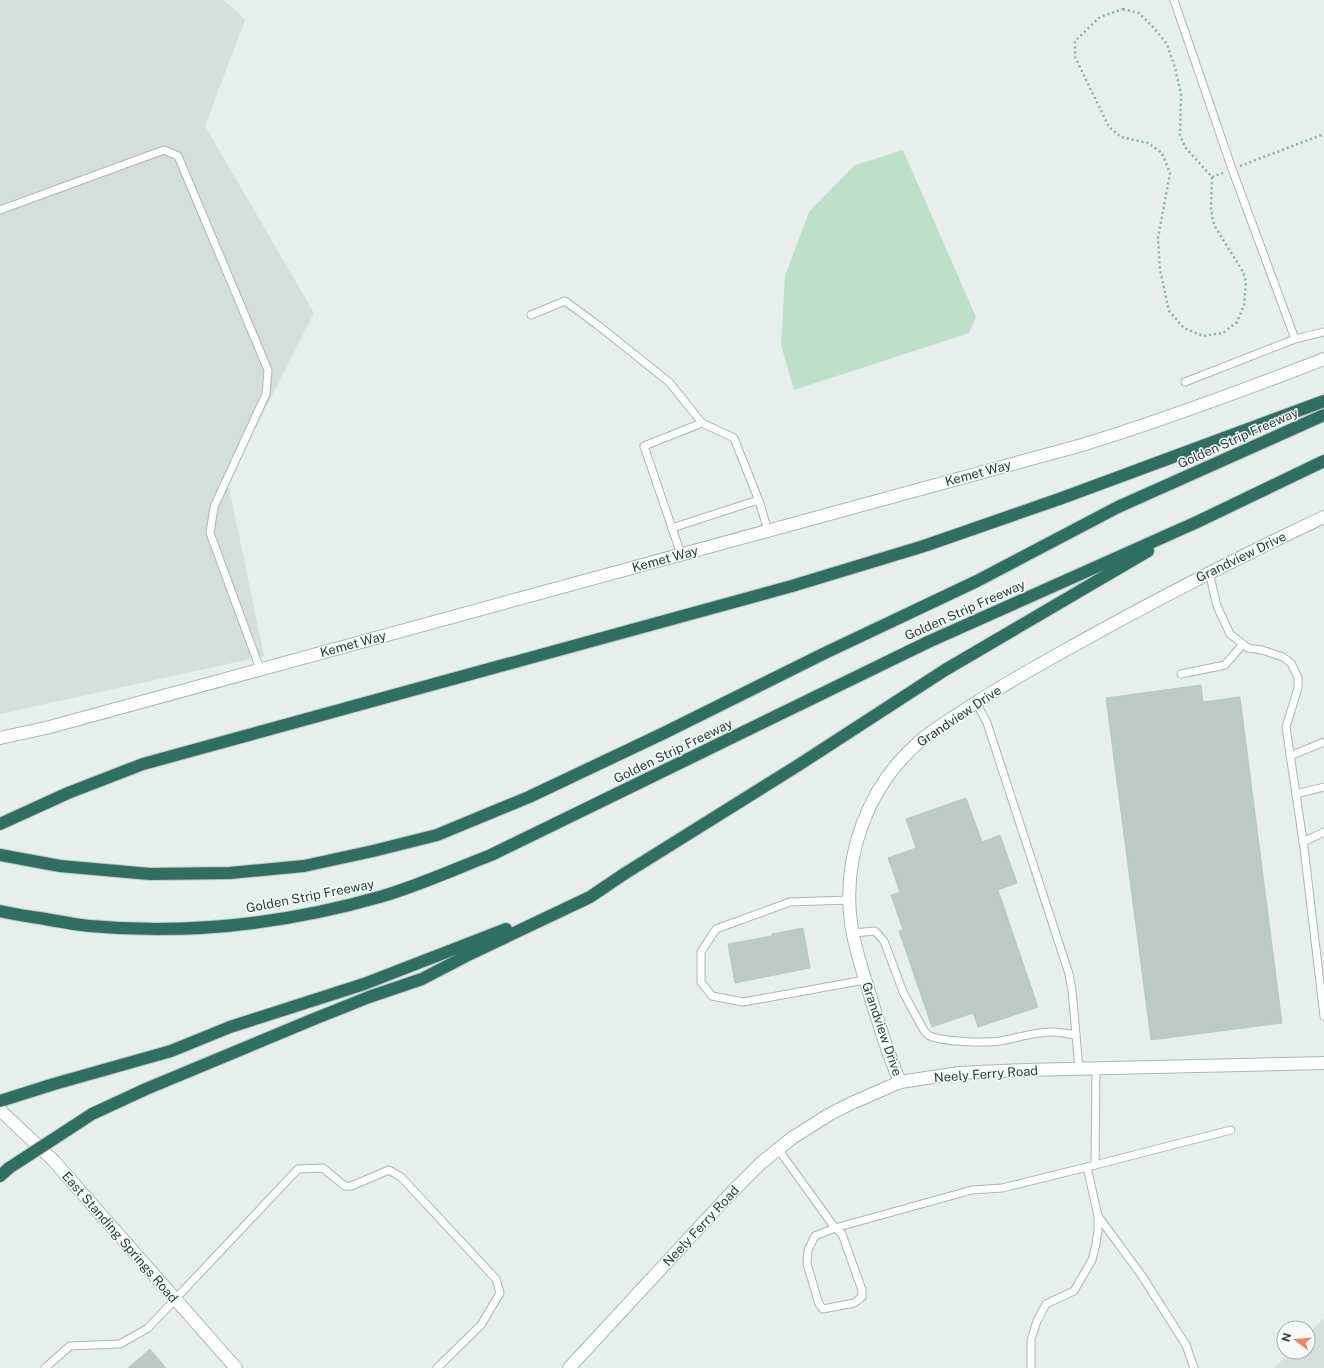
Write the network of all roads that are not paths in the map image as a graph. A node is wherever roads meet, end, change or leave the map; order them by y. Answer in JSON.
{"nodes":[{"id":1,"x":1174,"y":0,"type":"edge"},
{"id":2,"x":0,"y":210,"type":"edge"},
{"id":3,"x":531,"y":315,"type":"dead end"},
{"id":4,"x":1324,"y":332,"type":"edge"},
{"id":5,"x":1296,"y":339,"type":"junction"},
{"id":6,"x":1324,"y":359,"type":"edge"},
{"id":7,"x":1185,"y":382,"type":"dead end"},
{"id":8,"x":1324,"y":401,"type":"edge"},
{"id":9,"x":1324,"y":415,"type":"edge"},
{"id":10,"x":702,"y":423,"type":"junction"},
{"id":11,"x":1324,"y":461,"type":"edge"},
{"id":12,"x":759,"y":501,"type":"junction"},
{"id":13,"x":1324,"y":516,"type":"edge"},
{"id":14,"x":1197,"y":522,"type":"junction"},
{"id":15,"x":672,"y":528,"type":"junction"},
{"id":16,"x":768,"y":530,"type":"junction"},
{"id":17,"x":681,"y":554,"type":"junction"},
{"id":18,"x":1209,"y":572,"type":"junction"},
{"id":19,"x":1243,"y":644,"type":"junction"},
{"id":20,"x":260,"y":669,"type":"junction"},
{"id":21,"x":1181,"y":674,"type":"dead end"},
{"id":22,"x":976,"y":702,"type":"junction"},
{"id":23,"x":0,"y":738,"type":"edge"},
{"id":24,"x":1324,"y":742,"type":"edge"},
{"id":25,"x":1290,"y":756,"type":"junction"},
{"id":26,"x":1324,"y":787,"type":"edge"},
{"id":27,"x":1296,"y":794,"type":"junction"},
{"id":28,"x":0,"y":824,"type":"edge"},
{"id":29,"x":1324,"y":832,"type":"edge"},
{"id":30,"x":1303,"y":842,"type":"junction"},
{"id":31,"x":0,"y":855,"type":"edge"},
{"id":32,"x":590,"y":897,"type":"junction"},
{"id":33,"x":849,"y":900,"type":"junction"},
{"id":34,"x":3,"y":912,"type":"edge"},
{"id":35,"x":853,"y":933,"type":"junction"},
{"id":36,"x":865,"y":980,"type":"junction"},
{"id":37,"x":1324,"y":1016,"type":"edge"},
{"id":38,"x":1076,"y":1035,"type":"junction"},
{"id":39,"x":1324,"y":1063,"type":"edge"},
{"id":40,"x":1096,"y":1068,"type":"junction"},
{"id":41,"x":1079,"y":1069,"type":"junction"},
{"id":42,"x":900,"y":1082,"type":"junction"},
{"id":43,"x":0,"y":1101,"type":"edge"},
{"id":44,"x":0,"y":1110,"type":"edge"},
{"id":45,"x":1231,"y":1130,"type":"dead end"},
{"id":46,"x":778,"y":1149,"type":"junction"},
{"id":47,"x":1095,"y":1165,"type":"junction"},
{"id":48,"x":1087,"y":1167,"type":"junction"},
{"id":49,"x":4,"y":1172,"type":"edge"},
{"id":50,"x":1098,"y":1216,"type":"junction"},
{"id":51,"x":835,"y":1228,"type":"junction"},
{"id":52,"x":176,"y":1300,"type":"junction"},
{"id":53,"x":45,"y":1368,"type":"edge"},
{"id":54,"x":236,"y":1368,"type":"edge"},
{"id":55,"x":437,"y":1368,"type":"edge"},
{"id":56,"x":569,"y":1368,"type":"edge"},
{"id":57,"x":1031,"y":1368,"type":"edge"},
{"id":58,"x":1194,"y":1368,"type":"edge"}],
"edges":[{"from":1,"to":5,"type":"lane"},
{"from":2,"to":20,"type":"lane"},
{"from":3,"to":10,"type":"lane"},
{"from":4,"to":5,"type":"lane"},
{"from":5,"to":7,"type":"lane"},
{"from":6,"to":16,"type":"street","name":"Kemet Way"},
{"from":8,"to":28,"type":"highway"},
{"from":9,"to":31,"type":"highway","name":"Golden Strip Freeway"},
{"from":10,"to":12,"type":"lane"},
{"from":10,"to":15,"type":"lane"},
{"from":11,"to":14,"type":"highway","name":"Golden Strip Freeway"},
{"from":12,"to":15,"type":"lane"},
{"from":12,"to":16,"type":"lane"},
{"from":13,"to":18,"type":"street","name":"Grandview Drive"},
{"from":14,"to":32,"type":"highway"},
{"from":14,"to":34,"type":"highway","name":"Golden Strip Freeway"},
{"from":15,"to":17,"type":"lane"},
{"from":16,"to":17,"type":"street","name":"Kemet Way"},
{"from":17,"to":20,"type":"street","name":"Kemet Way"},
{"from":18,"to":19,"type":"lane"},
{"from":18,"to":22,"type":"street","name":"Grandview Drive"},
{"from":19,"to":21,"type":"lane"},
{"from":19,"to":25,"type":"lane"},
{"from":20,"to":23,"type":"street","name":"Kemet Way"},
{"from":22,"to":33,"type":"street","name":"Grandview Drive"},
{"from":22,"to":38,"type":"lane"},
{"from":24,"to":25,"type":"lane"},
{"from":25,"to":27,"type":"lane"},
{"from":26,"to":27,"type":"lane"},
{"from":27,"to":30,"type":"lane"},
{"from":29,"to":30,"type":"lane"},
{"from":30,"to":37,"type":"lane"},
{"from":32,"to":43,"type":"highway"},
{"from":32,"to":49,"type":"highway","bridge":true},
{"from":33,"to":35,"type":"street","name":"Grandview Drive"},
{"from":33,"to":36,"type":"lane"},
{"from":35,"to":36,"type":"street","name":"Grandview Drive"},
{"from":35,"to":38,"type":"lane"},
{"from":36,"to":42,"type":"street","name":"Grandview Drive"},
{"from":38,"to":41,"type":"lane"},
{"from":39,"to":40,"type":"street","name":"Neely Ferry Road"},
{"from":40,"to":41,"type":"street","name":"Neely Ferry Road"},
{"from":40,"to":47,"type":"lane"},
{"from":41,"to":42,"type":"street","name":"Neely Ferry Road"},
{"from":42,"to":46,"type":"street","name":"Neely Ferry Road"},
{"from":44,"to":52,"type":"street","name":"East Standing Springs Road"},
{"from":45,"to":47,"type":"lane"},
{"from":46,"to":51,"type":"lane"},
{"from":46,"to":56,"type":"street","name":"Neely Ferry Road"},
{"from":47,"to":48,"type":"lane"},
{"from":48,"to":50,"type":"lane"},
{"from":48,"to":51,"type":"lane"},
{"from":50,"to":57,"type":"lane"},
{"from":50,"to":58,"type":"lane"},
{"from":51,"to":51,"type":"lane"},
{"from":52,"to":53,"type":"lane"},
{"from":52,"to":54,"type":"street","name":"East Standing Springs Road"},
{"from":52,"to":55,"type":"lane"}]}
